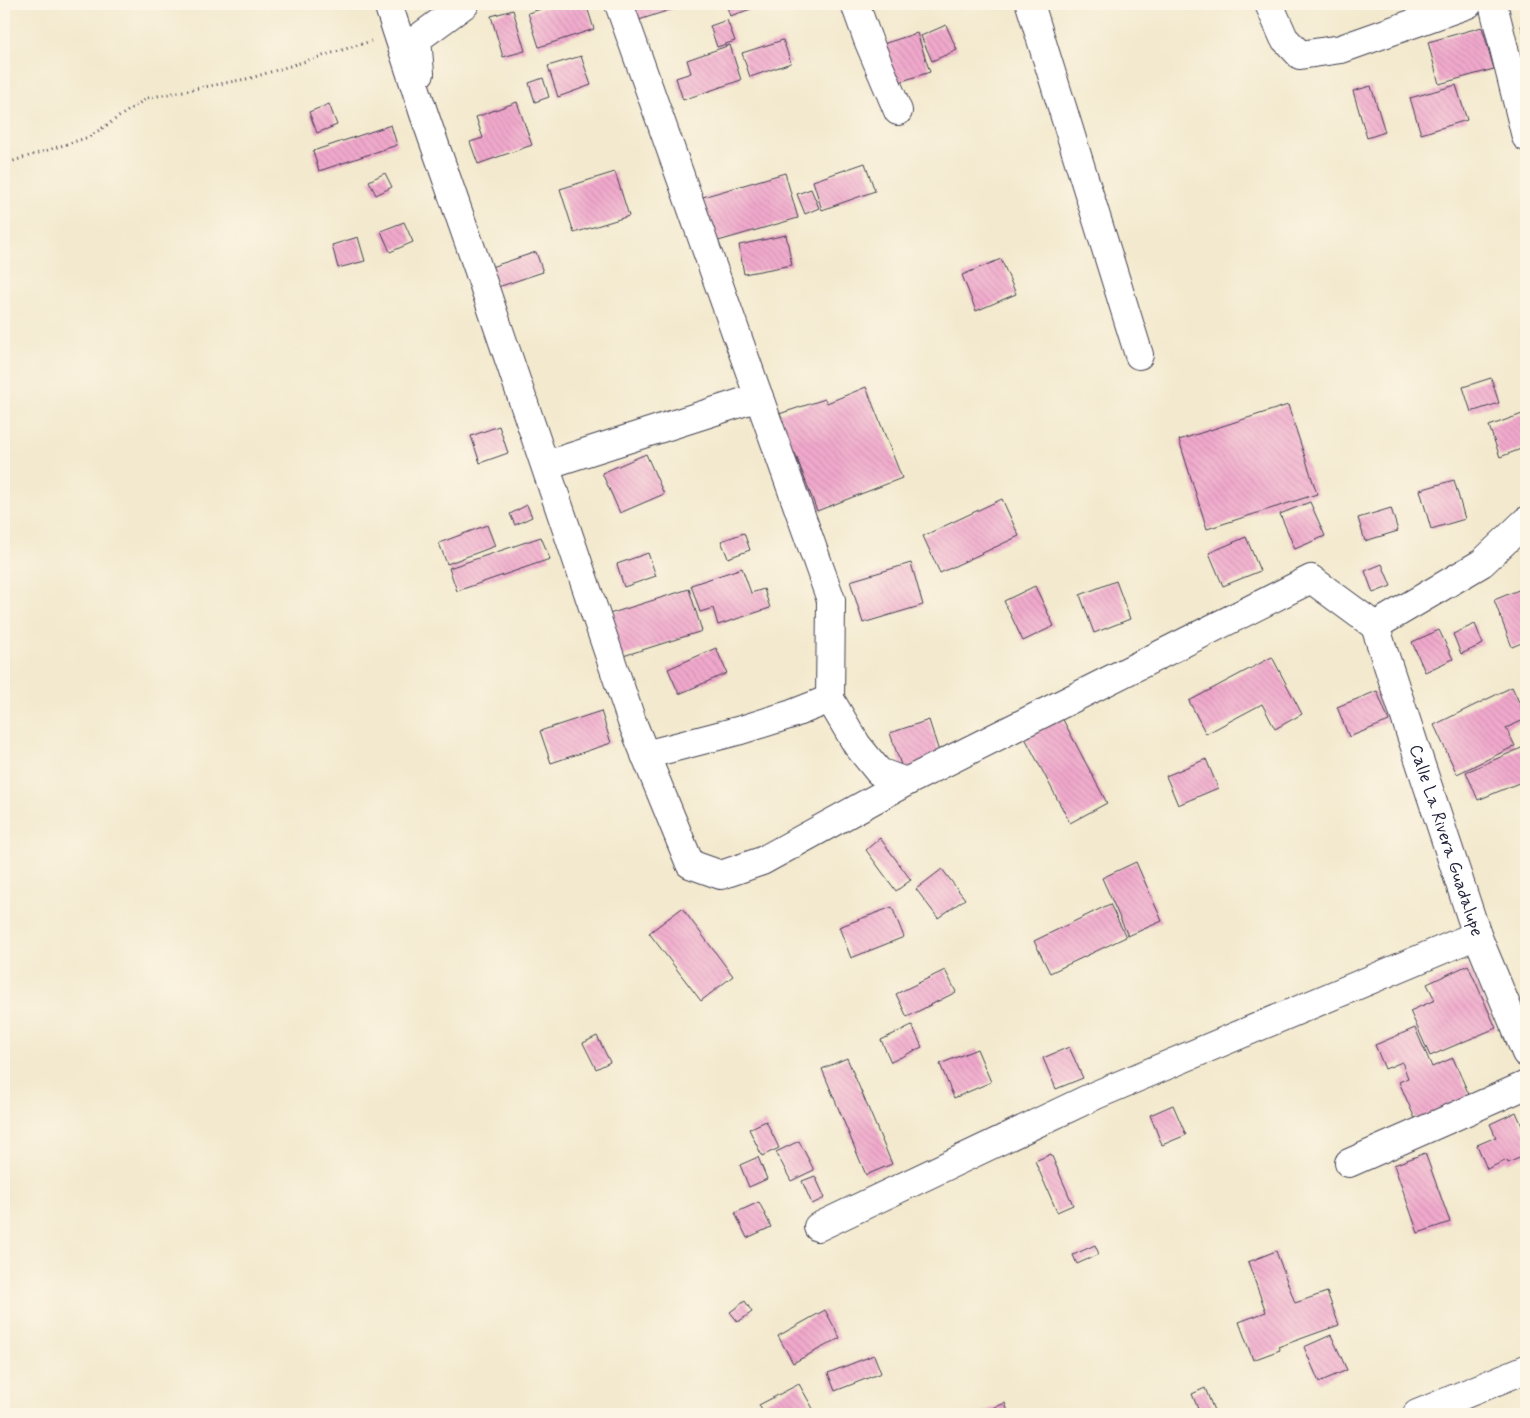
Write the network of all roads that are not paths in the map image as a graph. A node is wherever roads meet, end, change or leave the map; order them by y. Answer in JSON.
{"nodes":[{"id":1,"x":388,"y":4,"type":"edge"},
{"id":2,"x":463,"y":4,"type":"edge"},
{"id":3,"x":619,"y":4,"type":"edge"},
{"id":4,"x":855,"y":4,"type":"edge"},
{"id":5,"x":1030,"y":4,"type":"edge"},
{"id":6,"x":1269,"y":4,"type":"edge"},
{"id":7,"x":1468,"y":4,"type":"edge"},
{"id":8,"x":1493,"y":4,"type":"edge"},
{"id":9,"x":398,"y":33,"type":"junction"},
{"id":10,"x":898,"y":111,"type":"dead end"},
{"id":11,"x":424,"y":114,"type":"junction"},
{"id":12,"x":1526,"y":135,"type":"edge"},
{"id":13,"x":1139,"y":355,"type":"dead end"},
{"id":14,"x":759,"y":398,"type":"junction"},
{"id":15,"x":546,"y":465,"type":"junction"},
{"id":16,"x":1526,"y":521,"type":"edge"},
{"id":17,"x":1375,"y":626,"type":"junction"},
{"id":18,"x":830,"y":699,"type":"junction"},
{"id":19,"x":645,"y":755,"type":"junction"},
{"id":20,"x":906,"y":782,"type":"junction"},
{"id":21,"x":1476,"y":936,"type":"junction"},
{"id":22,"x":1526,"y":1053,"type":"edge"},
{"id":23,"x":1526,"y":1085,"type":"edge"},
{"id":24,"x":1349,"y":1163,"type":"dead end"},
{"id":25,"x":818,"y":1227,"type":"dead end"},
{"id":26,"x":1526,"y":1369,"type":"edge"},
{"id":27,"x":1417,"y":1414,"type":"edge"}],
"edges":[{"from":1,"to":9,"type":"street"},
{"from":2,"to":9,"type":"street"},
{"from":2,"to":11,"type":"street"},
{"from":3,"to":14,"type":"street"},
{"from":4,"to":10,"type":"street"},
{"from":5,"to":13,"type":"street"},
{"from":6,"to":7,"type":"street"},
{"from":8,"to":12,"type":"street"},
{"from":9,"to":11,"type":"street"},
{"from":11,"to":15,"type":"street"},
{"from":14,"to":15,"type":"street"},
{"from":14,"to":18,"type":"street"},
{"from":15,"to":19,"type":"street"},
{"from":16,"to":17,"type":"street"},
{"from":17,"to":20,"type":"street"},
{"from":17,"to":21,"type":"street","name":"Calle La Rivera Guadalupe"},
{"from":18,"to":19,"type":"street"},
{"from":18,"to":20,"type":"street"},
{"from":19,"to":20,"type":"street"},
{"from":21,"to":22,"type":"street","name":"Calle La Rivera Guadalupe"},
{"from":21,"to":25,"type":"street"},
{"from":23,"to":24,"type":"street"},
{"from":26,"to":27,"type":"street"}]}
